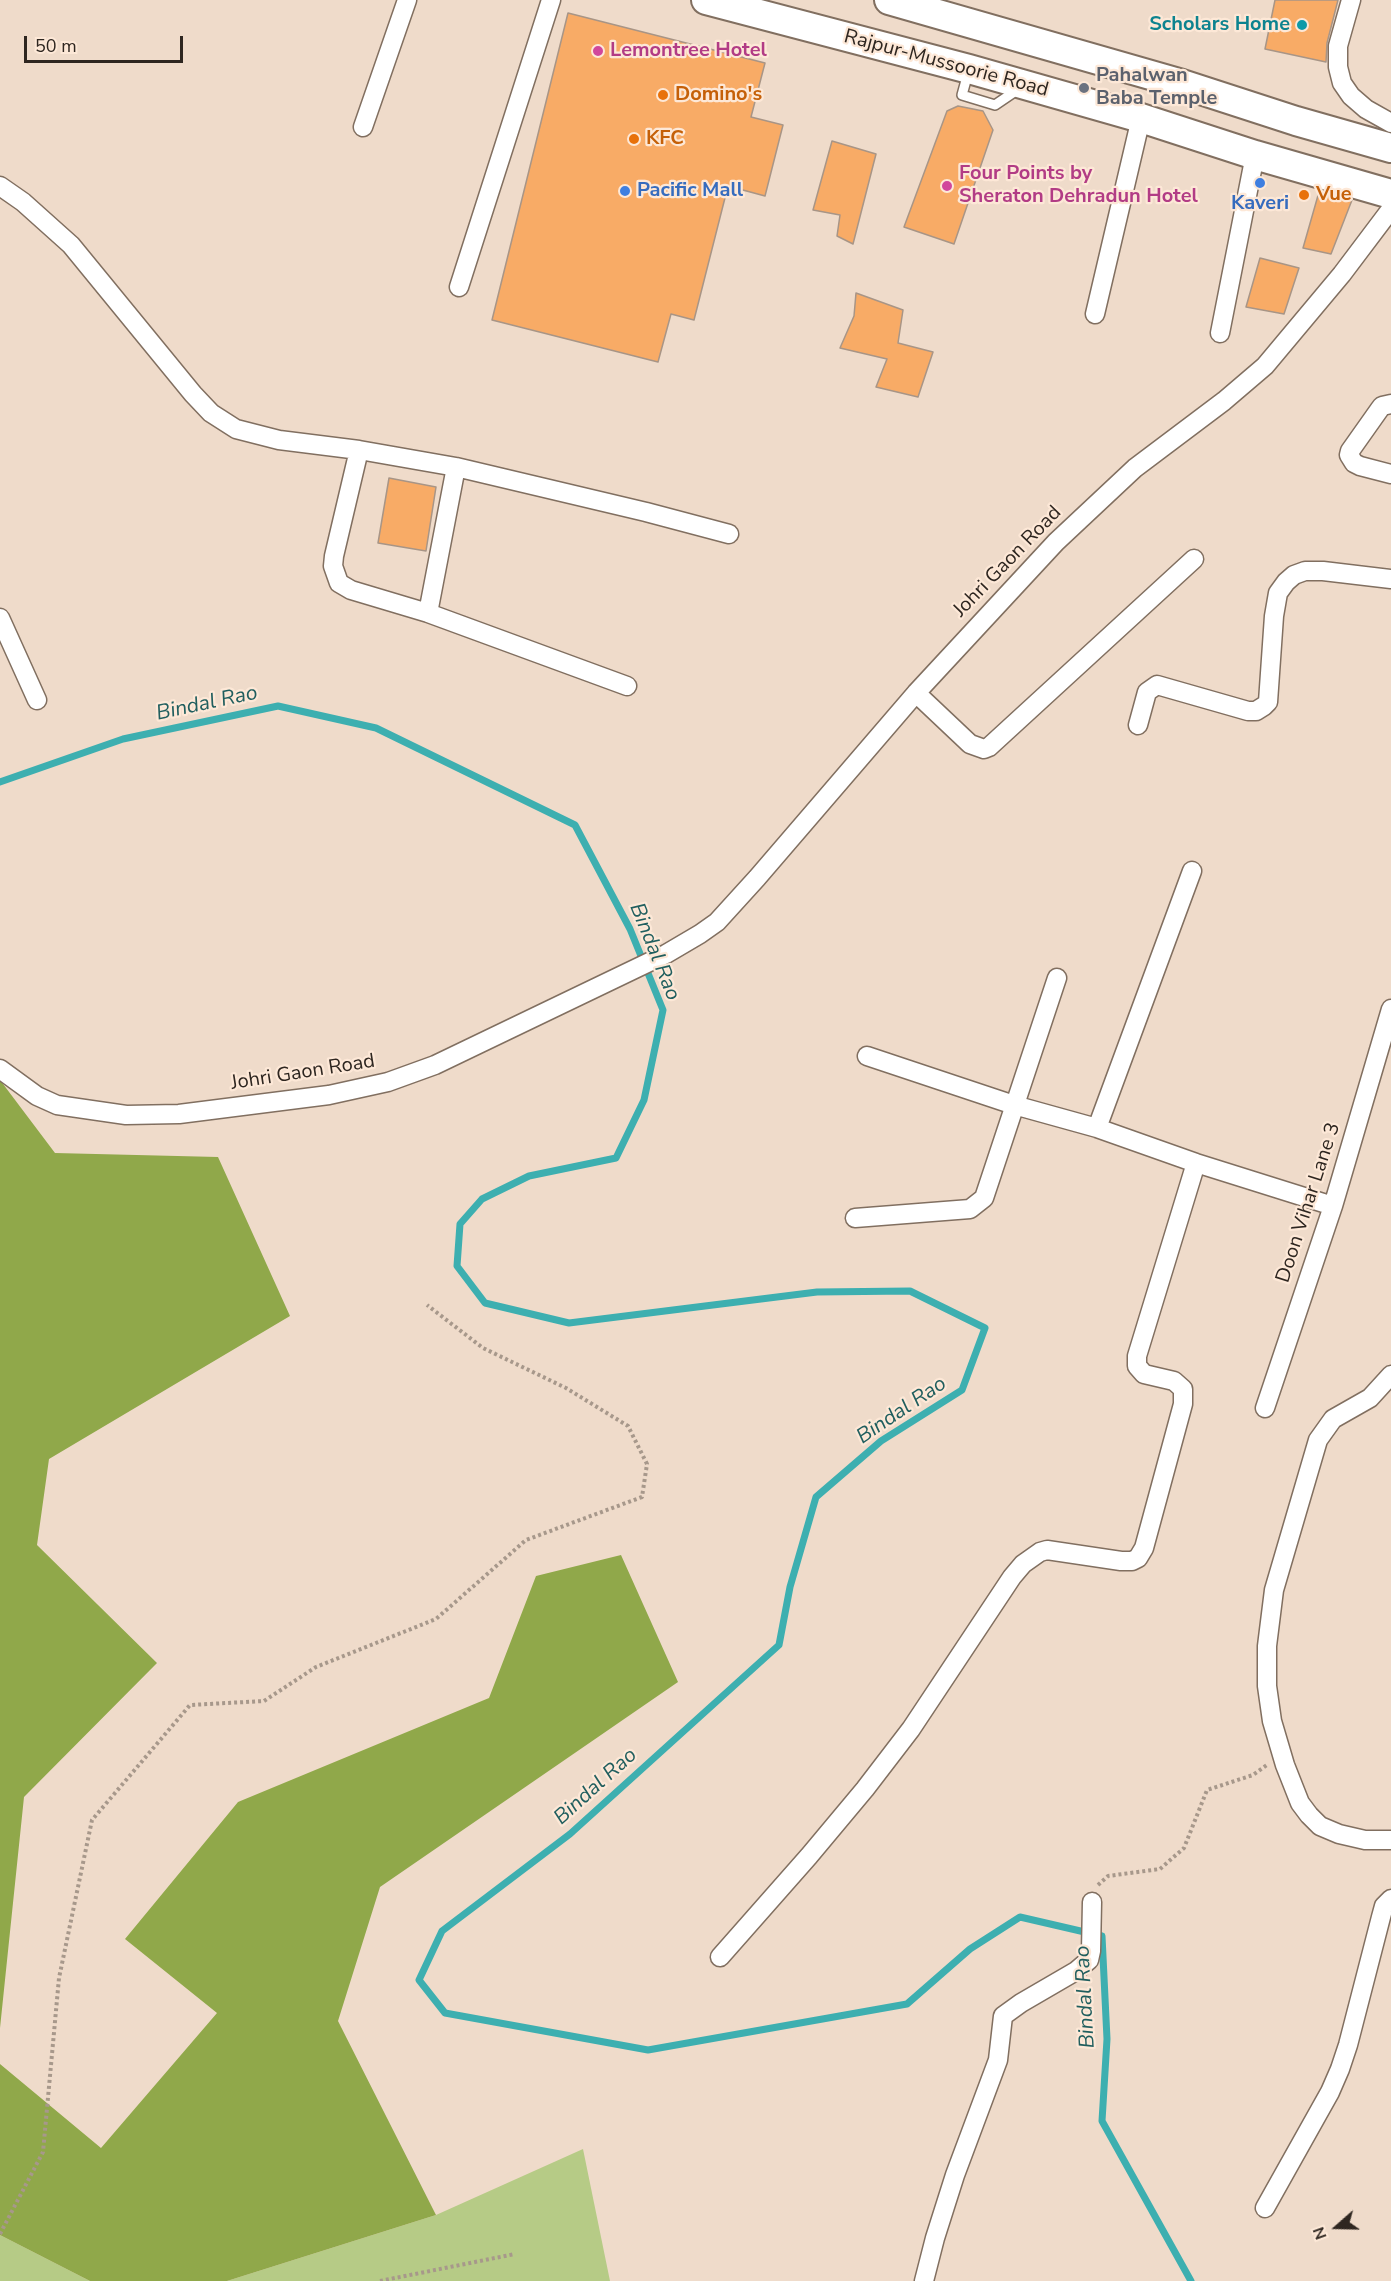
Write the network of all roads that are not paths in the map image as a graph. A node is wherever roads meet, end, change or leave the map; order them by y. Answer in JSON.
{"nodes":[{"id":1,"x":407,"y":0,"type":"edge"},
{"id":2,"x":551,"y":0,"type":"edge"},
{"id":3,"x":706,"y":0,"type":"edge"},
{"id":4,"x":889,"y":0,"type":"edge"},
{"id":5,"x":1351,"y":0,"type":"edge"},
{"id":6,"x":1141,"y":118,"type":"junction"},
{"id":7,"x":1391,"y":123,"type":"edge"},
{"id":8,"x":363,"y":127,"type":"dead end"},
{"id":9,"x":1391,"y":148,"type":"edge"},
{"id":10,"x":1255,"y":155,"type":"junction"},
{"id":11,"x":0,"y":186,"type":"edge"},
{"id":12,"x":1391,"y":194,"type":"edge"},
{"id":13,"x":1391,"y":209,"type":"edge"},
{"id":14,"x":1391,"y":230,"type":"edge"},
{"id":15,"x":1356,"y":255,"type":"junction"},
{"id":16,"x":459,"y":286,"type":"dead end"},
{"id":17,"x":1095,"y":314,"type":"dead end"},
{"id":18,"x":1220,"y":333,"type":"dead end"},
{"id":19,"x":1391,"y":404,"type":"edge"},
{"id":20,"x":358,"y":450,"type":"junction"},
{"id":21,"x":456,"y":467,"type":"junction"},
{"id":22,"x":1391,"y":474,"type":"edge"},
{"id":23,"x":729,"y":534,"type":"dead end"},
{"id":24,"x":1194,"y":559,"type":"dead end"},
{"id":25,"x":1391,"y":579,"type":"edge"},
{"id":26,"x":428,"y":613,"type":"junction"},
{"id":27,"x":0,"y":618,"type":"edge"},
{"id":28,"x":5,"y":642,"type":"edge"},
{"id":29,"x":627,"y":686,"type":"dead end"},
{"id":30,"x":916,"y":693,"type":"junction"},
{"id":31,"x":37,"y":700,"type":"dead end"},
{"id":32,"x":1138,"y":725,"type":"dead end"},
{"id":33,"x":1192,"y":871,"type":"dead end"},
{"id":34,"x":1057,"y":978,"type":"dead end"},
{"id":35,"x":1391,"y":1009,"type":"edge"},
{"id":36,"x":867,"y":1056,"type":"dead end"},
{"id":37,"x":0,"y":1069,"type":"edge"},
{"id":38,"x":1014,"y":1105,"type":"junction"},
{"id":39,"x":1097,"y":1128,"type":"junction"},
{"id":40,"x":1196,"y":1163,"type":"junction"},
{"id":41,"x":1333,"y":1206,"type":"junction"},
{"id":42,"x":855,"y":1218,"type":"dead end"},
{"id":43,"x":1391,"y":1375,"type":"edge"},
{"id":44,"x":1265,"y":1408,"type":"dead end"},
{"id":45,"x":1391,"y":1840,"type":"edge"},
{"id":46,"x":1391,"y":1899,"type":"edge"},
{"id":47,"x":1092,"y":1902,"type":"road end"},
{"id":48,"x":720,"y":1957,"type":"dead end"},
{"id":49,"x":1265,"y":2208,"type":"dead end"},
{"id":50,"x":924,"y":2281,"type":"edge"}],
"edges":[{"from":1,"to":8,"type":"street"},
{"from":2,"to":16,"type":"street"},
{"from":3,"to":6,"type":"main road","name":"Rajpur-Mussoorie Road"},
{"from":4,"to":9,"type":"main road"},
{"from":5,"to":7,"type":"street"},
{"from":6,"to":10,"type":"main road","name":"Rajpur-Mussoorie Road"},
{"from":6,"to":17,"type":"street"},
{"from":10,"to":12,"type":"main road","name":"Rajpur-Mussoorie Road"},
{"from":10,"to":18,"type":"street"},
{"from":11,"to":20,"type":"street"},
{"from":13,"to":15,"type":"street","name":"Johri Gaon Road"},
{"from":14,"to":15,"type":"street"},
{"from":15,"to":30,"type":"street","name":"Johri Gaon Road"},
{"from":19,"to":22,"type":"street"},
{"from":20,"to":21,"type":"street"},
{"from":20,"to":26,"type":"street"},
{"from":21,"to":23,"type":"street"},
{"from":21,"to":26,"type":"street"},
{"from":24,"to":30,"type":"street"},
{"from":25,"to":32,"type":"street"},
{"from":26,"to":29,"type":"street"},
{"from":27,"to":28,"type":"street"},
{"from":28,"to":31,"type":"street"},
{"from":30,"to":37,"type":"street","name":"Johri Gaon Road"},
{"from":33,"to":39,"type":"street"},
{"from":34,"to":38,"type":"street"},
{"from":35,"to":41,"type":"street","name":"Doon Vihar Lane 3"},
{"from":36,"to":38,"type":"street"},
{"from":38,"to":39,"type":"street"},
{"from":38,"to":42,"type":"street"},
{"from":39,"to":40,"type":"street"},
{"from":40,"to":41,"type":"street"},
{"from":40,"to":48,"type":"street"},
{"from":41,"to":44,"type":"street","name":"Doon Vihar Lane 3"},
{"from":43,"to":45,"type":"street"},
{"from":46,"to":49,"type":"street"},
{"from":47,"to":50,"type":"street"}]}
